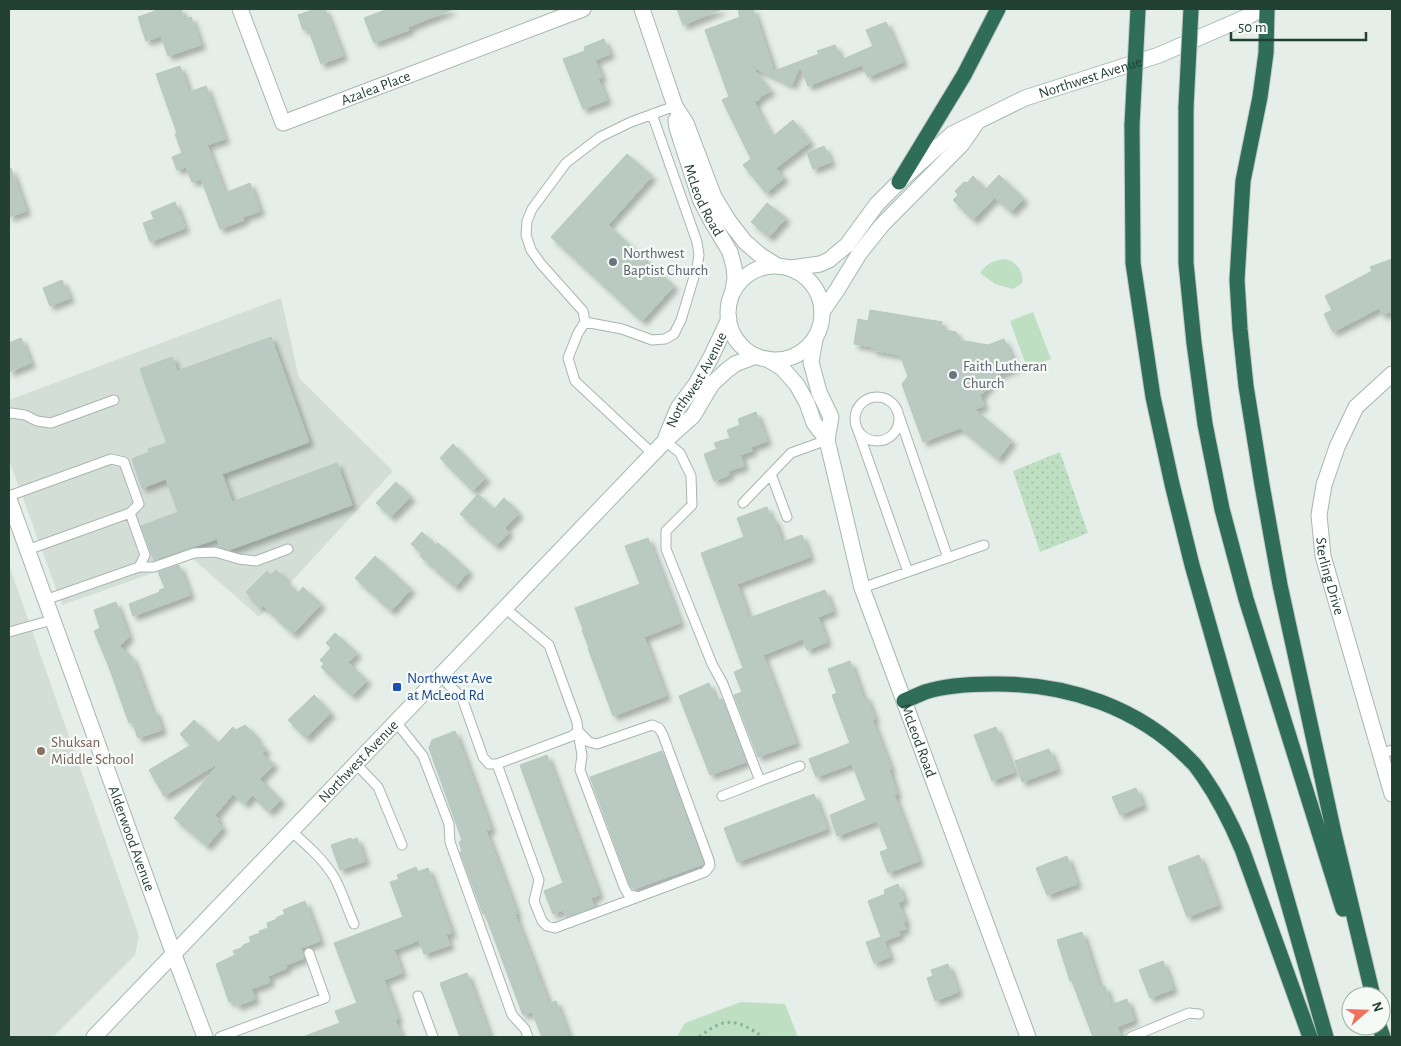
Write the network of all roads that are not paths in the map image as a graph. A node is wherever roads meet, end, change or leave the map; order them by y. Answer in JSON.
{"nodes":[{"id":1,"x":240,"y":9,"type":"edge"},
{"id":2,"x":583,"y":9,"type":"edge"},
{"id":3,"x":642,"y":9,"type":"edge"},
{"id":4,"x":998,"y":9,"type":"edge"},
{"id":5,"x":1138,"y":9,"type":"edge"},
{"id":6,"x":1191,"y":9,"type":"edge"},
{"id":7,"x":1238,"y":9,"type":"edge"},
{"id":8,"x":1260,"y":9,"type":"edge"},
{"id":9,"x":1268,"y":9,"type":"edge"},
{"id":10,"x":1206,"y":36,"type":"junction"},
{"id":11,"x":675,"y":106,"type":"junction"},
{"id":12,"x":652,"y":114,"type":"junction"},
{"id":13,"x":977,"y":122,"type":"junction"},
{"id":14,"x":899,"y":182,"type":"junction"},
{"id":15,"x":784,"y":267,"type":"junction"},
{"id":16,"x":734,"y":291,"type":"junction"},
{"id":17,"x":822,"y":312,"type":"junction"},
{"id":18,"x":728,"y":318,"type":"junction"},
{"id":19,"x":585,"y":322,"type":"junction"},
{"id":20,"x":815,"y":339,"type":"junction"},
{"id":21,"x":761,"y":357,"type":"junction"},
{"id":22,"x":1392,"y":374,"type":"edge"},
{"id":23,"x":114,"y":400,"type":"dead end"},
{"id":24,"x":898,"y":413,"type":"junction"},
{"id":25,"x":9,"y":414,"type":"edge"},
{"id":26,"x":856,"y":425,"type":"junction"},
{"id":27,"x":828,"y":440,"type":"junction"},
{"id":28,"x":665,"y":441,"type":"junction"},
{"id":29,"x":653,"y":454,"type":"junction"},
{"id":30,"x":771,"y":474,"type":"junction"},
{"id":31,"x":9,"y":498,"type":"edge"},
{"id":32,"x":743,"y":503,"type":"dead end"},
{"id":33,"x":130,"y":513,"type":"junction"},
{"id":34,"x":787,"y":517,"type":"dead end"},
{"id":35,"x":984,"y":545,"type":"dead end"},
{"id":36,"x":288,"y":549,"type":"dead end"},
{"id":37,"x":27,"y":550,"type":"junction"},
{"id":38,"x":948,"y":558,"type":"junction"},
{"id":39,"x":139,"y":567,"type":"junction"},
{"id":40,"x":908,"y":572,"type":"junction"},
{"id":41,"x":862,"y":588,"type":"junction"},
{"id":42,"x":45,"y":600,"type":"junction"},
{"id":43,"x":505,"y":608,"type":"junction"},
{"id":44,"x":52,"y":620,"type":"junction"},
{"id":45,"x":9,"y":632,"type":"edge"},
{"id":46,"x":440,"y":676,"type":"junction"},
{"id":47,"x":904,"y":701,"type":"junction"},
{"id":48,"x":396,"y":722,"type":"junction"},
{"id":49,"x":578,"y":731,"type":"junction"},
{"id":50,"x":1386,"y":752,"type":"edge"},
{"id":51,"x":356,"y":764,"type":"junction"},
{"id":52,"x":497,"y":764,"type":"junction"},
{"id":53,"x":800,"y":766,"type":"dead end"},
{"id":54,"x":760,"y":781,"type":"junction"},
{"id":55,"x":1392,"y":791,"type":"edge"},
{"id":56,"x":722,"y":796,"type":"dead end"},
{"id":57,"x":291,"y":831,"type":"junction"},
{"id":58,"x":402,"y":845,"type":"dead end"},
{"id":59,"x":638,"y":897,"type":"junction"},
{"id":60,"x":354,"y":924,"type":"dead end"},
{"id":61,"x":308,"y":953,"type":"dead end"},
{"id":62,"x":174,"y":954,"type":"junction"},
{"id":63,"x":1368,"y":986,"type":"edge"},
{"id":64,"x":1369,"y":986,"type":"edge"},
{"id":65,"x":418,"y":996,"type":"dead end"},
{"id":66,"x":1198,"y":1014,"type":"dead end"},
{"id":67,"x":94,"y":1037,"type":"edge"},
{"id":68,"x":205,"y":1037,"type":"edge"},
{"id":69,"x":220,"y":1037,"type":"edge"},
{"id":70,"x":433,"y":1037,"type":"edge"},
{"id":71,"x":528,"y":1037,"type":"edge"},
{"id":72,"x":1028,"y":1037,"type":"edge"},
{"id":73,"x":1131,"y":1037,"type":"edge"},
{"id":74,"x":1310,"y":1037,"type":"edge"},
{"id":75,"x":1326,"y":1037,"type":"edge"}],
"edges":[{"from":1,"to":2,"type":"main road","name":"Azalea Place"},
{"from":3,"to":11,"type":"main road","name":"McLeod Road"},
{"from":4,"to":14,"type":"highway"},
{"from":5,"to":75,"type":"highway","bridge":true},
{"from":6,"to":63,"type":"highway","bridge":true},
{"from":7,"to":10,"type":"main road","name":"Northwest Avenue"},
{"from":8,"to":10,"type":"main road","name":"Northwest Avenue"},
{"from":9,"to":64,"type":"highway"},
{"from":10,"to":13,"type":"main road","name":"Northwest Avenue"},
{"from":11,"to":12,"type":"lane"},
{"from":11,"to":15,"type":"main road","name":"McLeod Road"},
{"from":11,"to":16,"type":"main road","name":"McLeod Road"},
{"from":12,"to":19,"type":"lane"},
{"from":12,"to":19,"type":"lane"},
{"from":13,"to":14,"type":"main road","name":"Northwest Avenue"},
{"from":13,"to":17,"type":"main road","name":"Northwest Avenue"},
{"from":14,"to":15,"type":"main road","name":"Northwest Avenue"},
{"from":15,"to":16,"type":"main road"},
{"from":15,"to":17,"type":"main road"},
{"from":16,"to":18,"type":"main road"},
{"from":17,"to":20,"type":"main road"},
{"from":18,"to":21,"type":"main road"},
{"from":18,"to":28,"type":"main road","name":"Northwest Avenue"},
{"from":19,"to":29,"type":"lane"},
{"from":20,"to":21,"type":"main road"},
{"from":20,"to":27,"type":"main road","name":"McLeod Road"},
{"from":21,"to":27,"type":"main road","name":"McLeod Road"},
{"from":21,"to":28,"type":"main road","name":"Northwest Avenue"},
{"from":22,"to":50,"type":"main road","name":"Sterling Drive"},
{"from":23,"to":25,"type":"lane"},
{"from":24,"to":26,"type":"lane"},
{"from":24,"to":26,"type":"lane"},
{"from":24,"to":38,"type":"lane"},
{"from":26,"to":40,"type":"lane"},
{"from":27,"to":30,"type":"lane"},
{"from":27,"to":41,"type":"main road","name":"McLeod Road"},
{"from":28,"to":29,"type":"main road","name":"Northwest Avenue"},
{"from":28,"to":54,"type":"lane"},
{"from":29,"to":43,"type":"main road","name":"Northwest Avenue"},
{"from":30,"to":32,"type":"lane"},
{"from":30,"to":34,"type":"lane"},
{"from":31,"to":33,"type":"lane"},
{"from":31,"to":37,"type":"main road","name":"Alderwood Avenue"},
{"from":33,"to":37,"type":"lane"},
{"from":33,"to":39,"type":"lane"},
{"from":35,"to":38,"type":"lane"},
{"from":36,"to":39,"type":"lane"},
{"from":37,"to":42,"type":"main road","name":"Alderwood Avenue"},
{"from":38,"to":40,"type":"lane"},
{"from":39,"to":42,"type":"lane"},
{"from":40,"to":41,"type":"lane"},
{"from":41,"to":47,"type":"main road","name":"McLeod Road"},
{"from":42,"to":44,"type":"main road","name":"Alderwood Avenue"},
{"from":43,"to":46,"type":"main road","name":"Northwest Avenue"},
{"from":43,"to":49,"type":"lane"},
{"from":44,"to":45,"type":"lane"},
{"from":44,"to":62,"type":"main road","name":"Alderwood Avenue"},
{"from":46,"to":48,"type":"main road","name":"Northwest Avenue"},
{"from":46,"to":52,"type":"lane"},
{"from":47,"to":72,"type":"main road","name":"McLeod Road"},
{"from":47,"to":74,"type":"highway"},
{"from":48,"to":51,"type":"main road","name":"Northwest Avenue"},
{"from":48,"to":71,"type":"lane"},
{"from":49,"to":52,"type":"lane"},
{"from":49,"to":59,"type":"lane"},
{"from":49,"to":59,"type":"lane"},
{"from":50,"to":55,"type":"main road","name":"Sterling Drive"},
{"from":51,"to":57,"type":"main road","name":"Northwest Avenue"},
{"from":51,"to":58,"type":"lane"},
{"from":52,"to":59,"type":"lane"},
{"from":53,"to":54,"type":"lane"},
{"from":54,"to":56,"type":"lane"},
{"from":57,"to":60,"type":"lane"},
{"from":57,"to":62,"type":"main road","name":"Northwest Avenue"},
{"from":61,"to":69,"type":"lane"},
{"from":62,"to":67,"type":"main road","name":"Northwest Avenue"},
{"from":62,"to":68,"type":"main road","name":"Alderwood Avenue"},
{"from":65,"to":70,"type":"lane"},
{"from":66,"to":73,"type":"lane"}]}
